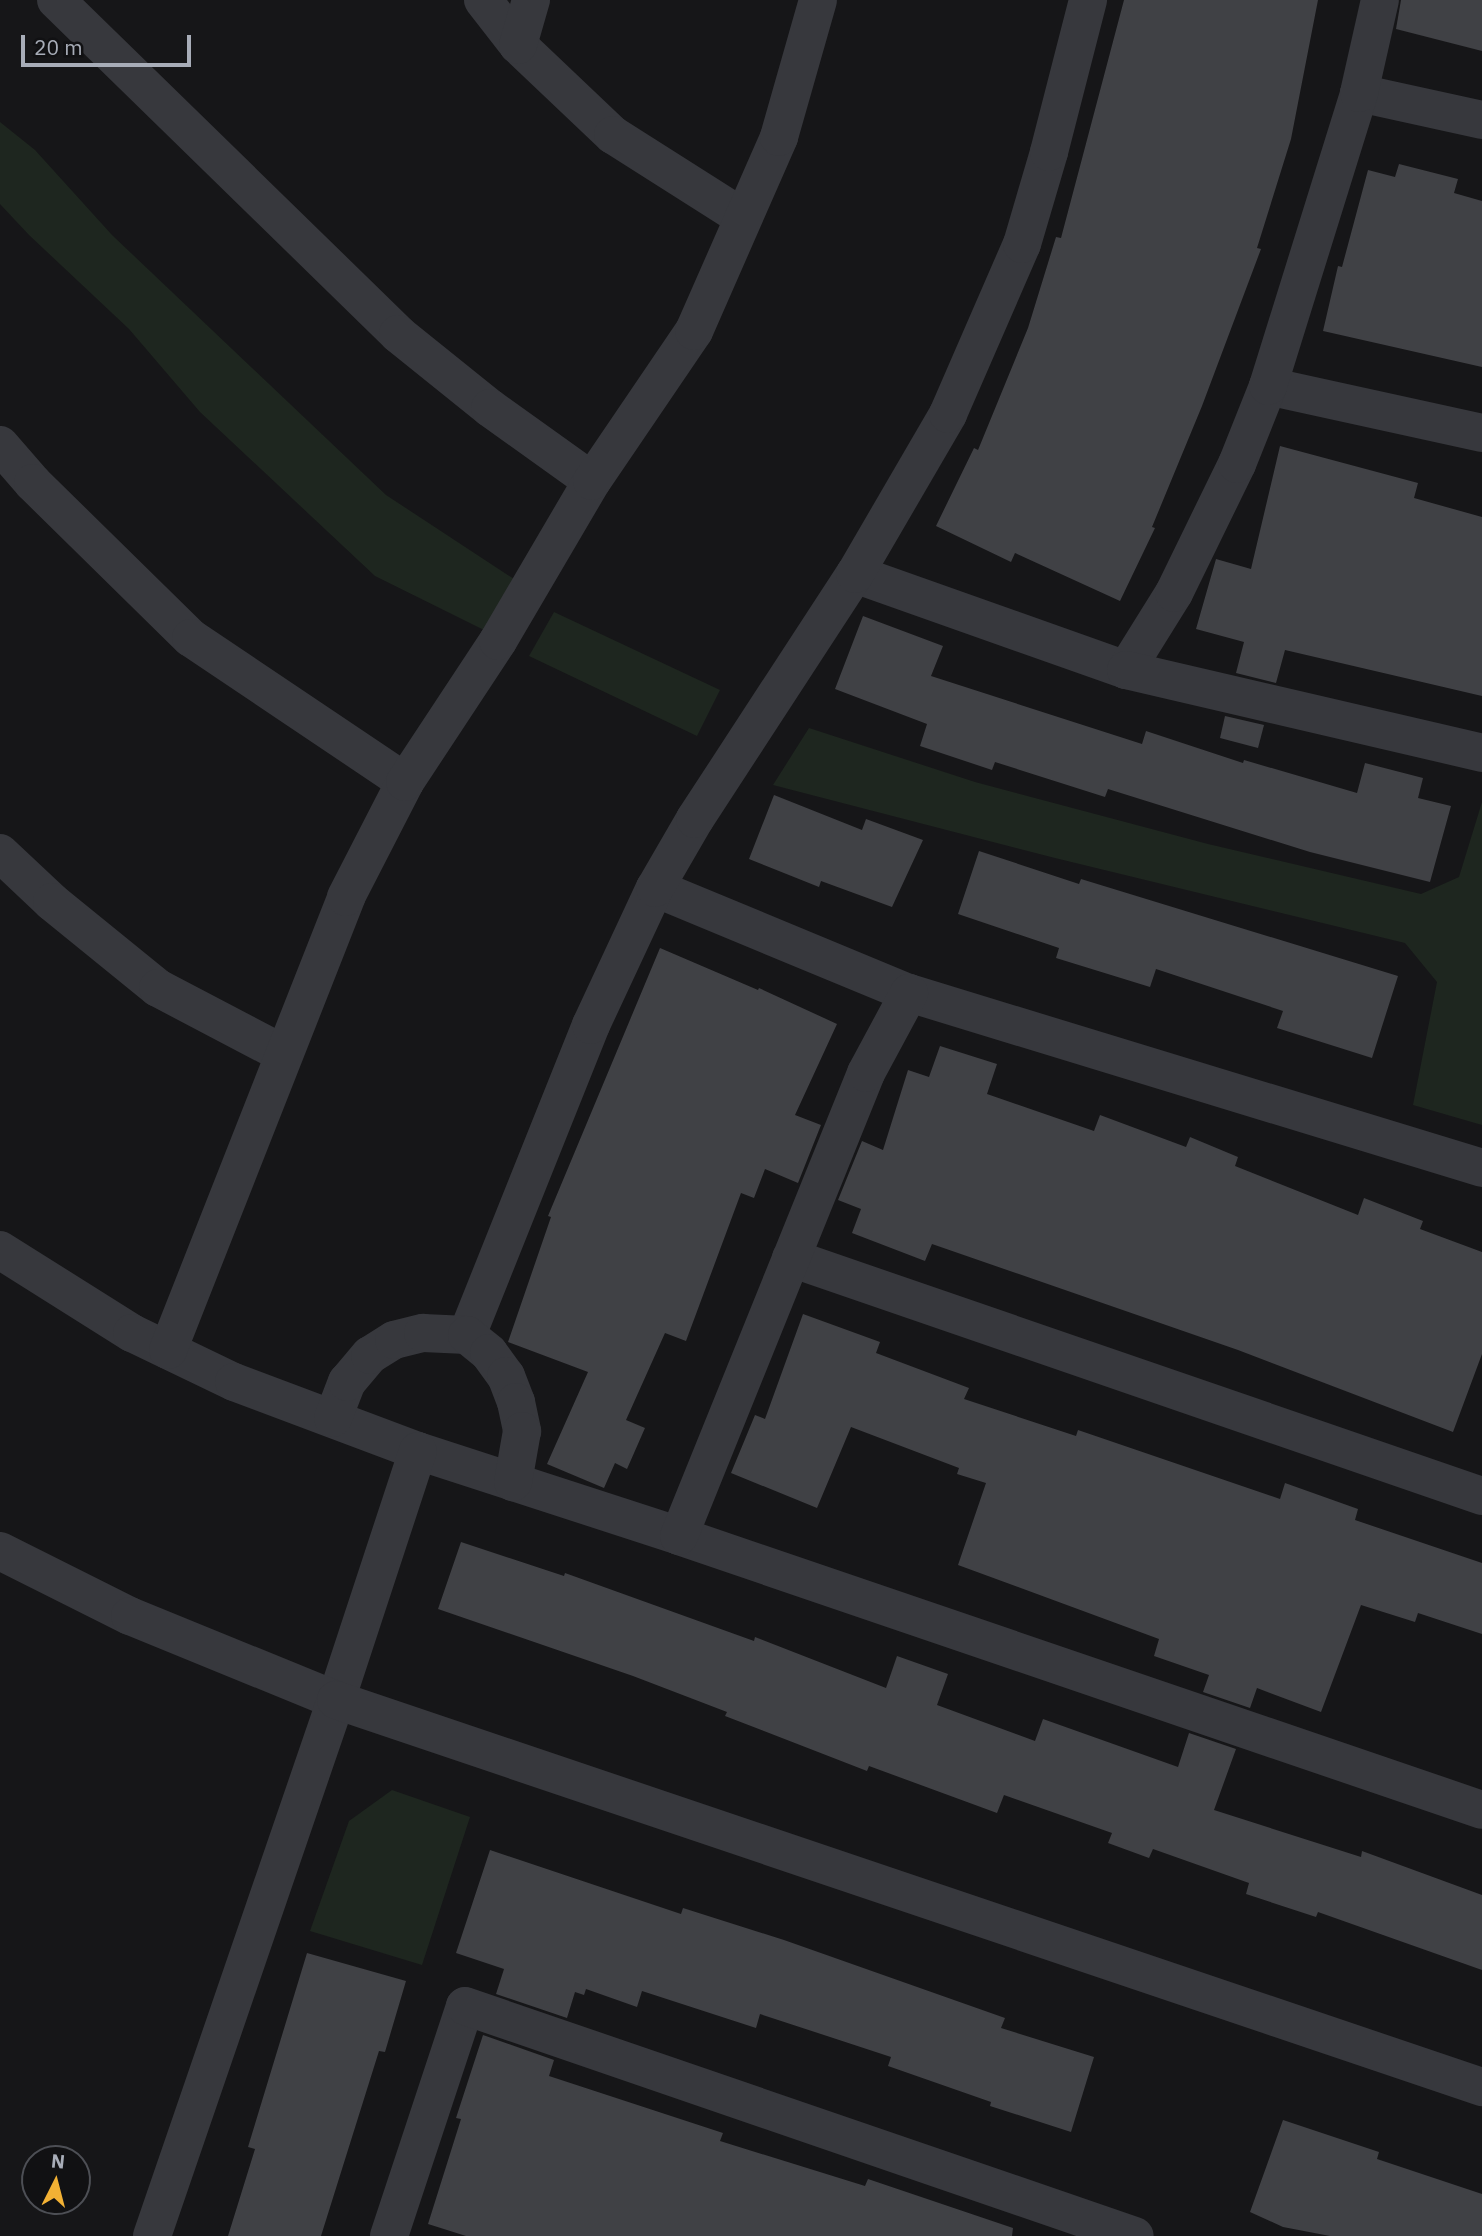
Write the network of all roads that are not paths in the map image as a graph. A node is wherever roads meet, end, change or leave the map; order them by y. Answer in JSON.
{"nodes":[{"id":1,"x":56,"y":0,"type":"edge"},
{"id":2,"x":483,"y":0,"type":"edge"},
{"id":3,"x":531,"y":0,"type":"edge"},
{"id":4,"x":818,"y":0,"type":"edge"},
{"id":5,"x":1087,"y":0,"type":"edge"},
{"id":6,"x":1380,"y":0,"type":"edge"},
{"id":7,"x":518,"y":45,"type":"junction"},
{"id":8,"x":1359,"y":93,"type":"junction"},
{"id":9,"x":1482,"y":120,"type":"edge"},
{"id":10,"x":742,"y":217,"type":"junction"},
{"id":11,"x":1268,"y":386,"type":"junction"},
{"id":12,"x":1482,"y":433,"type":"edge"},
{"id":13,"x":0,"y":445,"type":"edge"},
{"id":14,"x":592,"y":481,"type":"junction"},
{"id":15,"x":855,"y":574,"type":"junction"},
{"id":16,"x":1126,"y":670,"type":"junction"},
{"id":17,"x":1482,"y":753,"type":"edge"},
{"id":18,"x":405,"y":782,"type":"junction"},
{"id":19,"x":0,"y":853,"type":"edge"},
{"id":20,"x":655,"y":888,"type":"junction"},
{"id":21,"x":909,"y":993,"type":"junction"},
{"id":22,"x":282,"y":1053,"type":"junction"},
{"id":23,"x":1482,"y":1168,"type":"edge"},
{"id":24,"x":0,"y":1250,"type":"edge"},
{"id":25,"x":791,"y":1258,"type":"junction"},
{"id":26,"x":467,"y":1335,"type":"junction"},
{"id":27,"x":168,"y":1350,"type":"junction"},
{"id":28,"x":333,"y":1418,"type":"junction"},
{"id":29,"x":418,"y":1451,"type":"junction"},
{"id":30,"x":513,"y":1482,"type":"junction"},
{"id":31,"x":1482,"y":1496,"type":"edge"},
{"id":32,"x":679,"y":1536,"type":"junction"},
{"id":33,"x":0,"y":1551,"type":"edge"},
{"id":34,"x":336,"y":1700,"type":"junction"},
{"id":35,"x":1482,"y":1810,"type":"edge"},
{"id":36,"x":1482,"y":2087,"type":"edge"},
{"id":37,"x":152,"y":2236,"type":"edge"},
{"id":38,"x":389,"y":2236,"type":"edge"},
{"id":39,"x":1135,"y":2236,"type":"edge"}],
"edges":[{"from":1,"to":14,"type":"street"},
{"from":2,"to":7,"type":"street"},
{"from":3,"to":7,"type":"street"},
{"from":4,"to":10,"type":"street"},
{"from":5,"to":15,"type":"street"},
{"from":6,"to":8,"type":"street"},
{"from":7,"to":10,"type":"street"},
{"from":8,"to":9,"type":"street"},
{"from":8,"to":11,"type":"street"},
{"from":10,"to":14,"type":"street"},
{"from":11,"to":12,"type":"street"},
{"from":11,"to":16,"type":"street"},
{"from":13,"to":18,"type":"street"},
{"from":14,"to":18,"type":"street"},
{"from":15,"to":16,"type":"street"},
{"from":15,"to":20,"type":"street"},
{"from":16,"to":17,"type":"street"},
{"from":18,"to":22,"type":"street"},
{"from":19,"to":22,"type":"street"},
{"from":20,"to":21,"type":"street"},
{"from":20,"to":26,"type":"street"},
{"from":21,"to":23,"type":"street"},
{"from":21,"to":25,"type":"street"},
{"from":22,"to":27,"type":"street"},
{"from":24,"to":27,"type":"street"},
{"from":25,"to":31,"type":"street"},
{"from":25,"to":32,"type":"street"},
{"from":26,"to":28,"type":"street"},
{"from":26,"to":30,"type":"street"},
{"from":27,"to":28,"type":"street"},
{"from":28,"to":29,"type":"street"},
{"from":29,"to":30,"type":"street"},
{"from":29,"to":34,"type":"street"},
{"from":30,"to":32,"type":"street"},
{"from":32,"to":35,"type":"street"},
{"from":33,"to":34,"type":"street"},
{"from":34,"to":36,"type":"street"},
{"from":34,"to":37,"type":"street"},
{"from":38,"to":39,"type":"street"}]}
